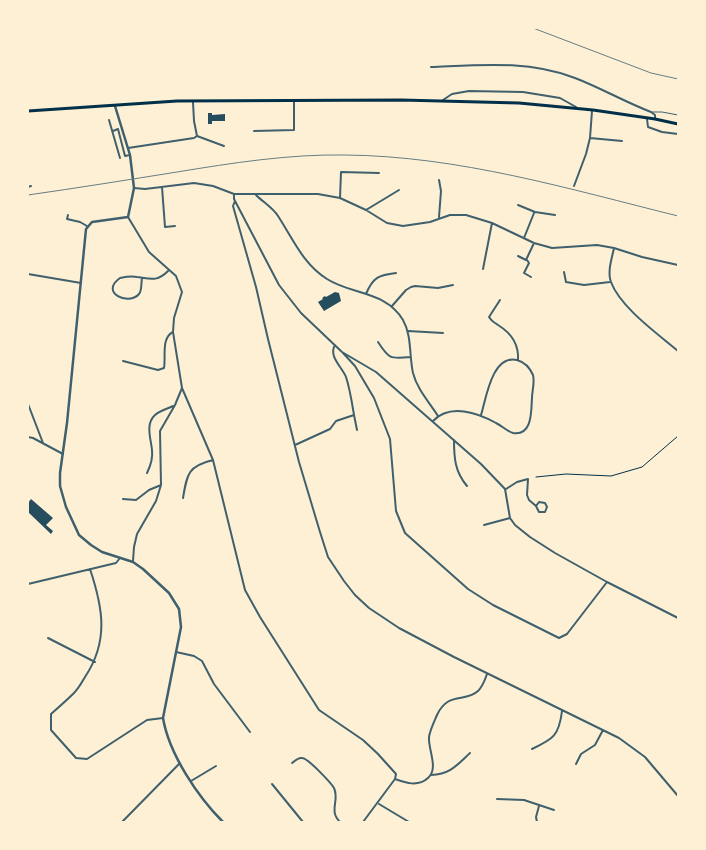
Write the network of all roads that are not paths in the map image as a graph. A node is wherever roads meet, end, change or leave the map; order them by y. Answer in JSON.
{"nodes":[{"id":1,"x":431,"y":67,"type":"dead end"},
{"id":2,"x":192,"y":100,"type":"junction"},
{"id":3,"x":294,"y":100,"type":"junction"},
{"id":4,"x":441,"y":101,"type":"junction"},
{"id":5,"x":115,"y":106,"type":"junction"},
{"id":6,"x":577,"y":108,"type":"junction"},
{"id":7,"x":28,"y":110,"type":"edge"},
{"id":8,"x":593,"y":110,"type":"junction"},
{"id":9,"x":651,"y":112,"type":"junction"},
{"id":10,"x":678,"y":115,"type":"edge"},
{"id":11,"x":647,"y":118,"type":"junction"},
{"id":12,"x":655,"y":119,"type":"junction"},
{"id":13,"x":109,"y":120,"type":"dead end"},
{"id":14,"x":678,"y":124,"type":"edge"},
{"id":15,"x":113,"y":131,"type":"junction"},
{"id":16,"x":254,"y":131,"type":"dead end"},
{"id":17,"x":678,"y":134,"type":"edge"},
{"id":18,"x":197,"y":136,"type":"junction"},
{"id":19,"x":590,"y":138,"type":"junction"},
{"id":20,"x":622,"y":142,"type":"dead end"},
{"id":21,"x":224,"y":146,"type":"dead end"},
{"id":22,"x":128,"y":148,"type":"junction"},
{"id":23,"x":130,"y":155,"type":"junction"},
{"id":24,"x":120,"y":158,"type":"dead end"},
{"id":25,"x":379,"y":173,"type":"dead end"},
{"id":26,"x":439,"y":180,"type":"dead end"},
{"id":27,"x":574,"y":186,"type":"dead end"},
{"id":28,"x":162,"y":187,"type":"junction"},
{"id":29,"x":134,"y":188,"type":"junction"},
{"id":30,"x":399,"y":190,"type":"dead end"},
{"id":31,"x":234,"y":194,"type":"junction"},
{"id":32,"x":256,"y":195,"type":"junction"},
{"id":33,"x":340,"y":198,"type":"junction"},
{"id":34,"x":235,"y":201,"type":"junction"},
{"id":35,"x":518,"y":205,"type":"dead end"},
{"id":36,"x":366,"y":210,"type":"junction"},
{"id":37,"x":535,"y":212,"type":"junction"},
{"id":38,"x":68,"y":215,"type":"dead end"},
{"id":39,"x":555,"y":216,"type":"dead end"},
{"id":40,"x":128,"y":217,"type":"junction"},
{"id":41,"x":439,"y":218,"type":"junction"},
{"id":42,"x":67,"y":219,"type":"junction"},
{"id":43,"x":65,"y":223,"type":"dead end"},
{"id":44,"x":492,"y":223,"type":"junction"},
{"id":45,"x":87,"y":226,"type":"junction"},
{"id":46,"x":175,"y":226,"type":"dead end"},
{"id":47,"x":524,"y":238,"type":"junction"},
{"id":48,"x":534,"y":244,"type":"junction"},
{"id":49,"x":614,"y":248,"type":"junction"},
{"id":50,"x":518,"y":256,"type":"dead end"},
{"id":51,"x":526,"y":260,"type":"junction"},
{"id":52,"x":678,"y":265,"type":"edge"},
{"id":53,"x":482,"y":269,"type":"dead end"},
{"id":54,"x":169,"y":270,"type":"junction"},
{"id":55,"x":564,"y":272,"type":"dead end"},
{"id":56,"x":396,"y":273,"type":"dead end"},
{"id":57,"x":28,"y":274,"type":"edge"},
{"id":58,"x":531,"y":277,"type":"dead end"},
{"id":59,"x":142,"y":278,"type":"junction"},
{"id":60,"x":610,"y":282,"type":"junction"},
{"id":61,"x":81,"y":283,"type":"junction"},
{"id":62,"x":453,"y":285,"type":"dead end"},
{"id":63,"x":366,"y":294,"type":"junction"},
{"id":64,"x":500,"y":300,"type":"dead end"},
{"id":65,"x":392,"y":306,"type":"junction"},
{"id":66,"x":408,"y":331,"type":"junction"},
{"id":67,"x":173,"y":332,"type":"junction"},
{"id":68,"x":443,"y":333,"type":"dead end"},
{"id":69,"x":378,"y":342,"type":"dead end"},
{"id":70,"x":335,"y":345,"type":"junction"},
{"id":71,"x":678,"y":350,"type":"edge"},
{"id":72,"x":342,"y":352,"type":"junction"},
{"id":73,"x":411,"y":357,"type":"junction"},
{"id":74,"x":518,"y":360,"type":"junction"},
{"id":75,"x":123,"y":361,"type":"dead end"},
{"id":76,"x":182,"y":388,"type":"junction"},
{"id":77,"x":28,"y":404,"type":"edge"},
{"id":78,"x":175,"y":405,"type":"junction"},
{"id":79,"x":354,"y":415,"type":"junction"},
{"id":80,"x":481,"y":415,"type":"junction"},
{"id":81,"x":438,"y":416,"type":"junction"},
{"id":82,"x":433,"y":421,"type":"junction"},
{"id":83,"x":357,"y":430,"type":"dead end"},
{"id":84,"x":28,"y":437,"type":"edge"},
{"id":85,"x":454,"y":439,"type":"junction"},
{"id":86,"x":43,"y":443,"type":"junction"},
{"id":87,"x":295,"y":445,"type":"junction"},
{"id":88,"x":63,"y":454,"type":"junction"},
{"id":89,"x":213,"y":460,"type":"junction"},
{"id":90,"x":147,"y":473,"type":"dead end"},
{"id":91,"x":161,"y":485,"type":"junction"},
{"id":92,"x":467,"y":486,"type":"dead end"},
{"id":93,"x":505,"y":489,"type":"junction"},
{"id":94,"x":183,"y":498,"type":"dead end"},
{"id":95,"x":123,"y":500,"type":"dead end"},
{"id":96,"x":536,"y":506,"type":"junction"},
{"id":97,"x":510,"y":518,"type":"junction"},
{"id":98,"x":484,"y":524,"type":"dead end"},
{"id":99,"x":120,"y":558,"type":"junction"},
{"id":100,"x":133,"y":562,"type":"junction"},
{"id":101,"x":90,"y":569,"type":"junction"},
{"id":102,"x":607,"y":582,"type":"junction"},
{"id":103,"x":28,"y":584,"type":"edge"},
{"id":104,"x":678,"y":618,"type":"edge"},
{"id":105,"x":48,"y":638,"type":"dead end"},
{"id":106,"x":176,"y":652,"type":"junction"},
{"id":107,"x":95,"y":662,"type":"junction"},
{"id":108,"x":488,"y":673,"type":"junction"},
{"id":109,"x":562,"y":710,"type":"junction"},
{"id":110,"x":163,"y":718,"type":"junction"},
{"id":111,"x":603,"y":730,"type":"junction"},
{"id":112,"x":250,"y":732,"type":"dead end"},
{"id":113,"x":532,"y":749,"type":"dead end"},
{"id":114,"x":470,"y":753,"type":"dead end"},
{"id":115,"x":292,"y":763,"type":"dead end"},
{"id":116,"x":179,"y":764,"type":"junction"},
{"id":117,"x":576,"y":764,"type":"dead end"},
{"id":118,"x":216,"y":766,"type":"dead end"},
{"id":119,"x":431,"y":775,"type":"junction"},
{"id":120,"x":395,"y":779,"type":"junction"},
{"id":121,"x":191,"y":781,"type":"junction"},
{"id":122,"x":272,"y":784,"type":"dead end"},
{"id":123,"x":678,"y":796,"type":"edge"},
{"id":124,"x":497,"y":798,"type":"dead end"},
{"id":125,"x":378,"y":803,"type":"junction"},
{"id":126,"x":539,"y":806,"type":"junction"},
{"id":127,"x":554,"y":810,"type":"dead end"},
{"id":128,"x":122,"y":822,"type":"edge"},
{"id":129,"x":223,"y":822,"type":"edge"},
{"id":130,"x":303,"y":822,"type":"edge"},
{"id":131,"x":340,"y":822,"type":"edge"},
{"id":132,"x":363,"y":822,"type":"edge"},
{"id":133,"x":409,"y":822,"type":"edge"},
{"id":134,"x":537,"y":822,"type":"edge"}],
"edges":[{"from":1,"to":9,"type":"street"},
{"from":2,"to":3,"type":"highway"},
{"from":2,"to":5,"type":"highway"},
{"from":2,"to":18,"type":"street"},
{"from":3,"to":4,"type":"highway"},
{"from":3,"to":16,"type":"street"},
{"from":4,"to":6,"type":"highway"},
{"from":4,"to":6,"type":"street"},
{"from":5,"to":7,"type":"highway"},
{"from":5,"to":22,"type":"street"},
{"from":6,"to":8,"type":"highway"},
{"from":8,"to":11,"type":"highway"},
{"from":8,"to":19,"type":"street"},
{"from":9,"to":10,"type":"lane"},
{"from":9,"to":12,"type":"street"},
{"from":11,"to":12,"type":"highway"},
{"from":11,"to":17,"type":"street"},
{"from":12,"to":14,"type":"highway"},
{"from":13,"to":15,"type":"street"},
{"from":15,"to":23,"type":"street"},
{"from":15,"to":24,"type":"street"},
{"from":18,"to":21,"type":"street"},
{"from":18,"to":22,"type":"street"},
{"from":19,"to":20,"type":"street"},
{"from":19,"to":27,"type":"street"},
{"from":22,"to":23,"type":"street"},
{"from":23,"to":29,"type":"street"},
{"from":25,"to":33,"type":"street"},
{"from":26,"to":41,"type":"street"},
{"from":28,"to":29,"type":"street"},
{"from":28,"to":31,"type":"street"},
{"from":28,"to":46,"type":"street"},
{"from":29,"to":40,"type":"street"},
{"from":30,"to":36,"type":"street"},
{"from":31,"to":32,"type":"street"},
{"from":31,"to":34,"type":"street"},
{"from":32,"to":33,"type":"street"},
{"from":32,"to":63,"type":"street"},
{"from":33,"to":36,"type":"street"},
{"from":34,"to":70,"type":"street"},
{"from":34,"to":87,"type":"street"},
{"from":35,"to":37,"type":"street"},
{"from":36,"to":41,"type":"street"},
{"from":37,"to":39,"type":"street"},
{"from":37,"to":47,"type":"street"},
{"from":38,"to":42,"type":"street"},
{"from":40,"to":45,"type":"street"},
{"from":40,"to":54,"type":"street"},
{"from":41,"to":44,"type":"street"},
{"from":42,"to":43,"type":"street"},
{"from":42,"to":45,"type":"street"},
{"from":44,"to":47,"type":"street"},
{"from":44,"to":53,"type":"street"},
{"from":45,"to":61,"type":"street"},
{"from":47,"to":48,"type":"street"},
{"from":48,"to":49,"type":"street"},
{"from":48,"to":51,"type":"street"},
{"from":49,"to":52,"type":"street"},
{"from":49,"to":60,"type":"street"},
{"from":50,"to":51,"type":"street"},
{"from":51,"to":58,"type":"street"},
{"from":54,"to":59,"type":"street"},
{"from":54,"to":67,"type":"street"},
{"from":55,"to":60,"type":"street"},
{"from":56,"to":63,"type":"street"},
{"from":57,"to":61,"type":"street"},
{"from":59,"to":59,"type":"street"},
{"from":60,"to":71,"type":"street"},
{"from":61,"to":88,"type":"street"},
{"from":62,"to":65,"type":"street"},
{"from":63,"to":65,"type":"street"},
{"from":64,"to":74,"type":"street"},
{"from":65,"to":66,"type":"street"},
{"from":66,"to":68,"type":"street"},
{"from":66,"to":73,"type":"street"},
{"from":67,"to":75,"type":"street"},
{"from":67,"to":76,"type":"street"},
{"from":69,"to":73,"type":"street"},
{"from":70,"to":72,"type":"street"},
{"from":70,"to":79,"type":"street"},
{"from":72,"to":82,"type":"street"},
{"from":72,"to":102,"type":"street"},
{"from":73,"to":81,"type":"street"},
{"from":74,"to":80,"type":"street"},
{"from":74,"to":80,"type":"street"},
{"from":76,"to":78,"type":"street"},
{"from":76,"to":89,"type":"street"},
{"from":77,"to":86,"type":"street"},
{"from":78,"to":90,"type":"street"},
{"from":78,"to":91,"type":"street"},
{"from":79,"to":83,"type":"street"},
{"from":79,"to":87,"type":"street"},
{"from":80,"to":81,"type":"street"},
{"from":81,"to":82,"type":"street"},
{"from":82,"to":85,"type":"street"},
{"from":84,"to":86,"type":"street"},
{"from":85,"to":92,"type":"street"},
{"from":85,"to":93,"type":"street"},
{"from":86,"to":88,"type":"street"},
{"from":87,"to":108,"type":"street"},
{"from":88,"to":99,"type":"street"},
{"from":89,"to":94,"type":"street"},
{"from":89,"to":120,"type":"street"},
{"from":91,"to":95,"type":"street"},
{"from":91,"to":100,"type":"street"},
{"from":93,"to":96,"type":"street"},
{"from":93,"to":97,"type":"street"},
{"from":96,"to":96,"type":"street"},
{"from":97,"to":98,"type":"street"},
{"from":97,"to":102,"type":"street"},
{"from":99,"to":100,"type":"street"},
{"from":99,"to":101,"type":"street"},
{"from":100,"to":106,"type":"street"},
{"from":101,"to":103,"type":"street"},
{"from":101,"to":107,"type":"street"},
{"from":102,"to":104,"type":"street"},
{"from":105,"to":107,"type":"street"},
{"from":106,"to":110,"type":"street"},
{"from":106,"to":112,"type":"street"},
{"from":107,"to":110,"type":"street"},
{"from":108,"to":109,"type":"street"},
{"from":108,"to":119,"type":"street"},
{"from":109,"to":111,"type":"street"},
{"from":109,"to":113,"type":"street"},
{"from":110,"to":116,"type":"street"},
{"from":111,"to":117,"type":"street"},
{"from":111,"to":123,"type":"street"},
{"from":114,"to":119,"type":"street"},
{"from":115,"to":131,"type":"street"},
{"from":116,"to":121,"type":"street"},
{"from":116,"to":128,"type":"street"},
{"from":118,"to":121,"type":"street"},
{"from":119,"to":120,"type":"street"},
{"from":120,"to":125,"type":"street"},
{"from":121,"to":129,"type":"street"},
{"from":122,"to":130,"type":"street"},
{"from":124,"to":126,"type":"street"},
{"from":125,"to":132,"type":"street"},
{"from":125,"to":133,"type":"street"},
{"from":126,"to":127,"type":"street"},
{"from":126,"to":134,"type":"street"}]}
